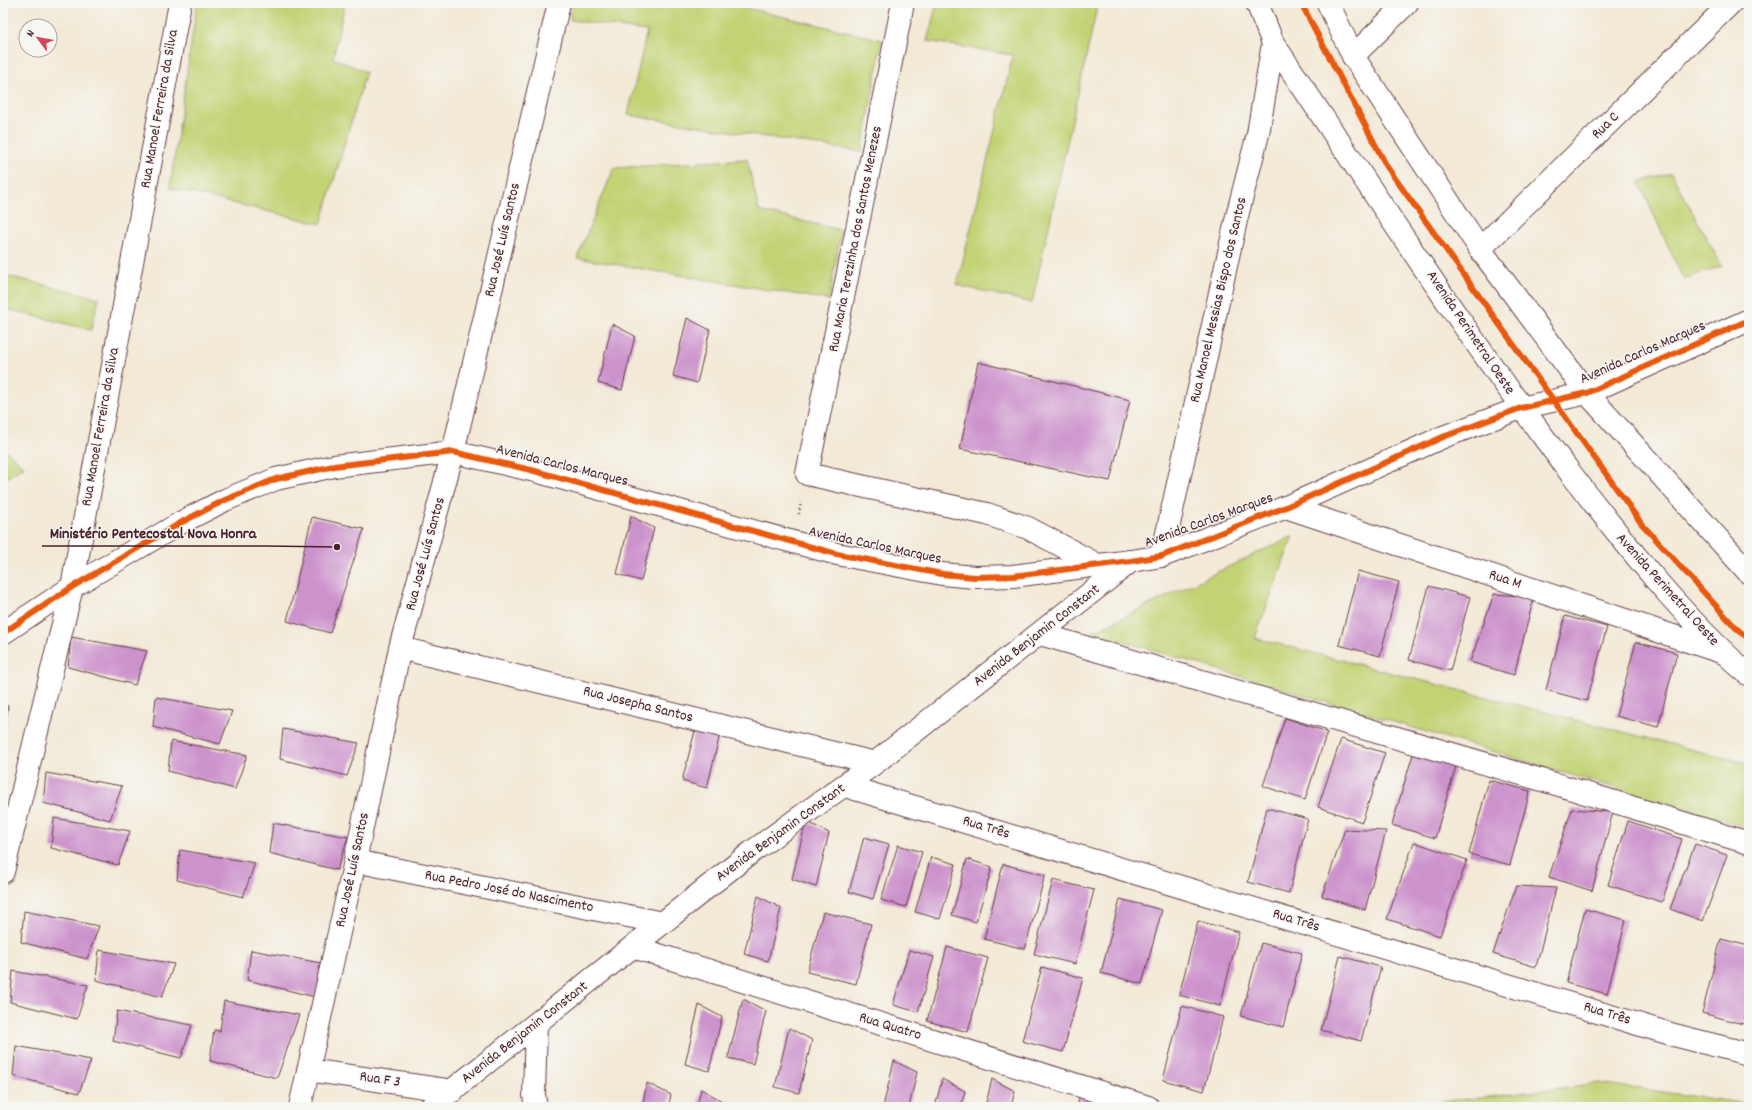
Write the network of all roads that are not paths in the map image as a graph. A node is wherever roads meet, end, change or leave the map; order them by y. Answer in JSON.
{"nodes":[{"id":1,"x":180,"y":3,"type":"edge"},
{"id":2,"x":559,"y":3,"type":"edge"},
{"id":3,"x":903,"y":3,"type":"edge"},
{"id":4,"x":1257,"y":3,"type":"edge"},
{"id":5,"x":1328,"y":3,"type":"edge"},
{"id":6,"x":1408,"y":3,"type":"edge"},
{"id":7,"x":1731,"y":3,"type":"edge"},
{"id":8,"x":1272,"y":43,"type":"junction"},
{"id":9,"x":1353,"y":56,"type":"junction"},
{"id":10,"x":1480,"y":249,"type":"junction"},
{"id":11,"x":1749,"y":320,"type":"edge"},
{"id":12,"x":1587,"y":394,"type":"junction"},
{"id":13,"x":1521,"y":408,"type":"junction"},
{"id":14,"x":453,"y":452,"type":"junction"},
{"id":15,"x":1286,"y":507,"type":"junction"},
{"id":16,"x":1162,"y":556,"type":"junction"},
{"id":17,"x":1131,"y":562,"type":"junction"},
{"id":18,"x":1098,"y":565,"type":"junction"},
{"id":19,"x":1749,"y":572,"type":"edge"},
{"id":20,"x":72,"y":587,"type":"junction"},
{"id":21,"x":3,"y":633,"type":"edge"},
{"id":22,"x":1040,"y":634,"type":"junction"},
{"id":23,"x":400,"y":648,"type":"junction"},
{"id":24,"x":1724,"y":653,"type":"junction"},
{"id":25,"x":1749,"y":674,"type":"edge"},
{"id":26,"x":875,"y":763,"type":"junction"},
{"id":27,"x":844,"y":786,"type":"junction"},
{"id":28,"x":1749,"y":843,"type":"edge"},
{"id":29,"x":355,"y":861,"type":"junction"},
{"id":30,"x":3,"y":872,"type":"edge"},
{"id":31,"x":663,"y":923,"type":"junction"},
{"id":32,"x":633,"y":947,"type":"junction"},
{"id":33,"x":536,"y":1025,"type":"junction"},
{"id":34,"x":1749,"y":1054,"type":"edge"},
{"id":35,"x":308,"y":1070,"type":"junction"},
{"id":36,"x":453,"y":1090,"type":"junction"},
{"id":37,"x":300,"y":1107,"type":"edge"},
{"id":38,"x":431,"y":1107,"type":"edge"},
{"id":39,"x":536,"y":1107,"type":"edge"},
{"id":40,"x":1148,"y":1107,"type":"edge"}],
"edges":[{"from":1,"to":20,"type":"street","name":"Rua Manoel Ferreira da Silva"},
{"from":2,"to":14,"type":"street","name":"Rua José Luís Santos"},
{"from":3,"to":18,"type":"street","name":"Rua Maria Terezinha dos Santos Menezes"},
{"from":4,"to":8,"type":"street","name":"Avenida Perimetral Oeste"},
{"from":5,"to":9,"type":"street"},
{"from":6,"to":9,"type":"street"},
{"from":7,"to":10,"type":"street","name":"Rua C"},
{"from":8,"to":13,"type":"street","name":"Avenida Perimetral Oeste"},
{"from":8,"to":16,"type":"street","name":"Rua Manoel Messias Bispo dos Santos"},
{"from":9,"to":10,"type":"street"},
{"from":10,"to":12,"type":"street"},
{"from":11,"to":12,"type":"street","name":"Avenida Carlos Marques"},
{"from":12,"to":13,"type":"street","name":"Avenida Carlos Marques"},
{"from":12,"to":19,"type":"street"},
{"from":13,"to":15,"type":"street","name":"Avenida Carlos Marques"},
{"from":13,"to":24,"type":"street","name":"Avenida Perimetral Oeste"},
{"from":14,"to":18,"type":"street","name":"Avenida Carlos Marques"},
{"from":14,"to":20,"type":"street","name":"Avenida Carlos Marques"},
{"from":14,"to":23,"type":"street","name":"Rua José Luís Santos"},
{"from":15,"to":16,"type":"street","name":"Avenida Carlos Marques"},
{"from":15,"to":24,"type":"street","name":"Rua M"},
{"from":16,"to":17,"type":"street","name":"Avenida Carlos Marques"},
{"from":17,"to":18,"type":"street","name":"Avenida Carlos Marques"},
{"from":17,"to":22,"type":"street","name":"Avenida Benjamin Constant"},
{"from":20,"to":21,"type":"street","name":"Avenida Carlos Marques"},
{"from":20,"to":30,"type":"street","name":"Rua Manoel Ferreira da Silva"},
{"from":22,"to":26,"type":"street","name":"Avenida Benjamin Constant"},
{"from":22,"to":28,"type":"street"},
{"from":23,"to":26,"type":"street","name":"Rua Josepha Santos"},
{"from":23,"to":29,"type":"street","name":"Rua José Luís Santos"},
{"from":24,"to":25,"type":"street","name":"Avenida Perimetral Oeste"},
{"from":26,"to":27,"type":"street","name":"Avenida Benjamin Constant"},
{"from":27,"to":31,"type":"street","name":"Avenida Benjamin Constant"},
{"from":27,"to":34,"type":"street","name":"Rua Três"},
{"from":29,"to":31,"type":"street","name":"Rua Pedro José do Nascimento"},
{"from":29,"to":35,"type":"street","name":"Rua José Luís Santos"},
{"from":31,"to":32,"type":"street","name":"Avenida Benjamin Constant"},
{"from":32,"to":33,"type":"street","name":"Avenida Benjamin Constant"},
{"from":32,"to":40,"type":"street","name":"Rua Quatro"},
{"from":33,"to":36,"type":"street","name":"Avenida Benjamin Constant"},
{"from":33,"to":39,"type":"street"},
{"from":35,"to":36,"type":"street","name":"Rua F 3"},
{"from":35,"to":37,"type":"street","name":"Rua José Luís Santos"},
{"from":36,"to":38,"type":"street","name":"Avenida Benjamin Constant"}]}
